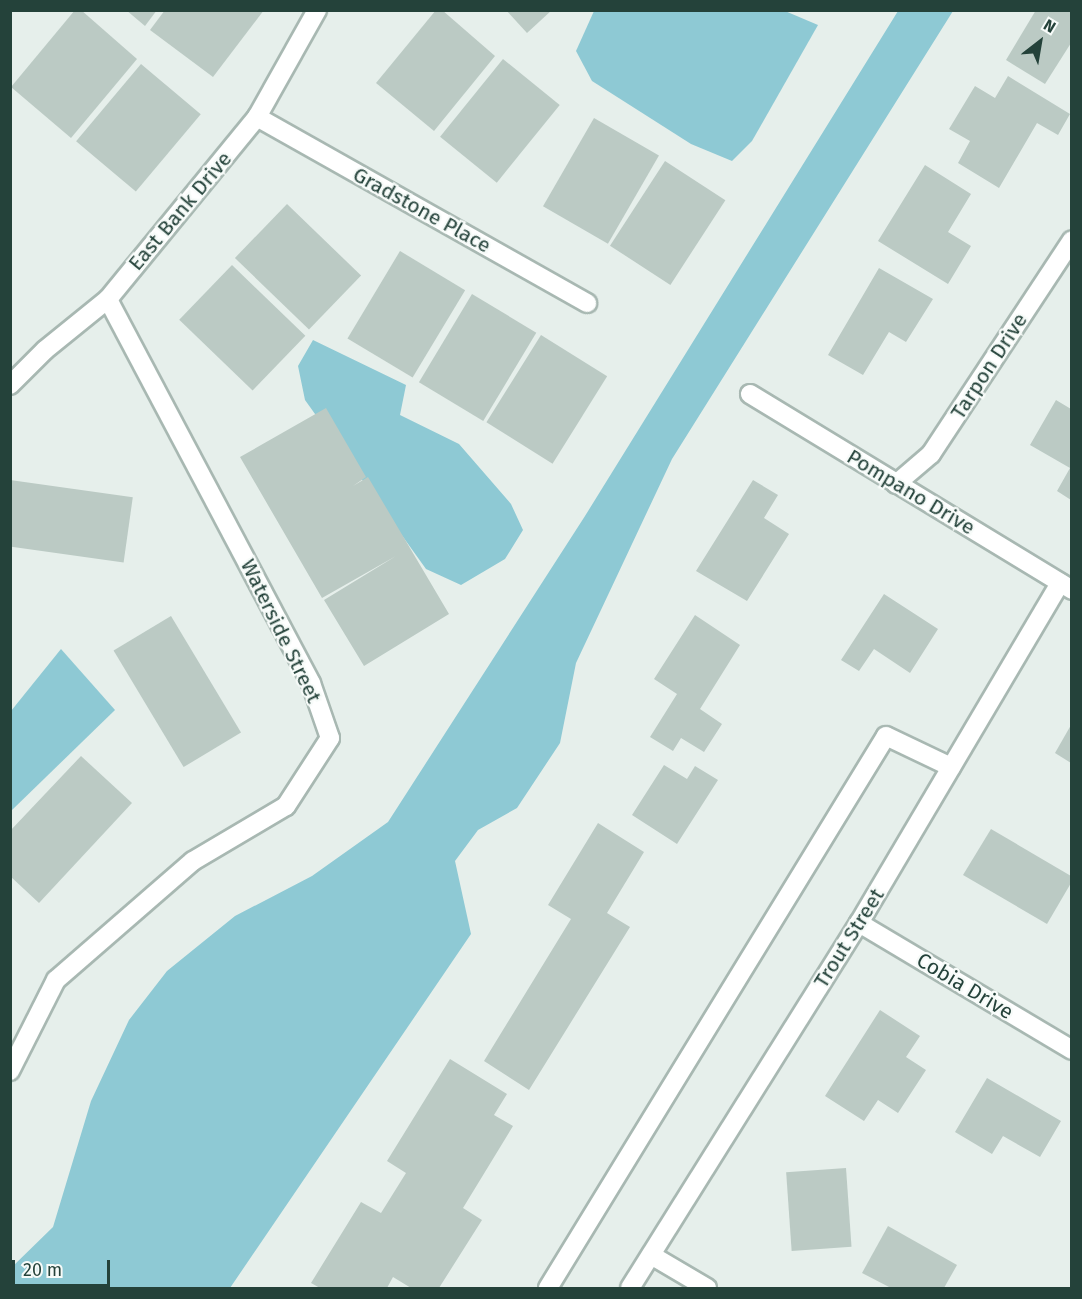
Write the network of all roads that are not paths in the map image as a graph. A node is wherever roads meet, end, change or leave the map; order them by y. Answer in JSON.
{"nodes":[{"id":1,"x":317,"y":10,"type":"edge"},
{"id":2,"x":257,"y":117,"type":"junction"},
{"id":3,"x":1071,"y":240,"type":"edge"},
{"id":4,"x":108,"y":299,"type":"junction"},
{"id":5,"x":587,"y":303,"type":"dead end"},
{"id":6,"x":10,"y":385,"type":"edge"},
{"id":7,"x":750,"y":394,"type":"dead end"},
{"id":8,"x":896,"y":484,"type":"junction"},
{"id":9,"x":1066,"y":586,"type":"edge"},
{"id":10,"x":951,"y":767,"type":"junction"},
{"id":11,"x":859,"y":923,"type":"junction"},
{"id":12,"x":1071,"y":1050,"type":"edge"},
{"id":13,"x":10,"y":1071,"type":"edge"},
{"id":14,"x":651,"y":1255,"type":"junction"},
{"id":15,"x":548,"y":1288,"type":"edge"},
{"id":16,"x":630,"y":1288,"type":"edge"},
{"id":17,"x":707,"y":1288,"type":"edge"}],
"edges":[{"from":1,"to":2,"type":"street","name":"East Bank Drive"},
{"from":2,"to":4,"type":"street","name":"East Bank Drive"},
{"from":2,"to":5,"type":"street","name":"Gradstone Place"},
{"from":3,"to":8,"type":"street","name":"Tarpon Drive"},
{"from":4,"to":6,"type":"street","name":"East Bank Drive"},
{"from":4,"to":13,"type":"street","name":"Waterside Street"},
{"from":7,"to":8,"type":"street","name":"Pompano Drive"},
{"from":8,"to":9,"type":"street","name":"Pompano Drive"},
{"from":9,"to":10,"type":"street","name":"Trout Street"},
{"from":10,"to":11,"type":"street","name":"Trout Street"},
{"from":10,"to":15,"type":"street"},
{"from":11,"to":12,"type":"street","name":"Cobia Drive"},
{"from":11,"to":14,"type":"street","name":"Trout Street"},
{"from":14,"to":16,"type":"street","name":"Trout Street"},
{"from":14,"to":17,"type":"street"}]}
